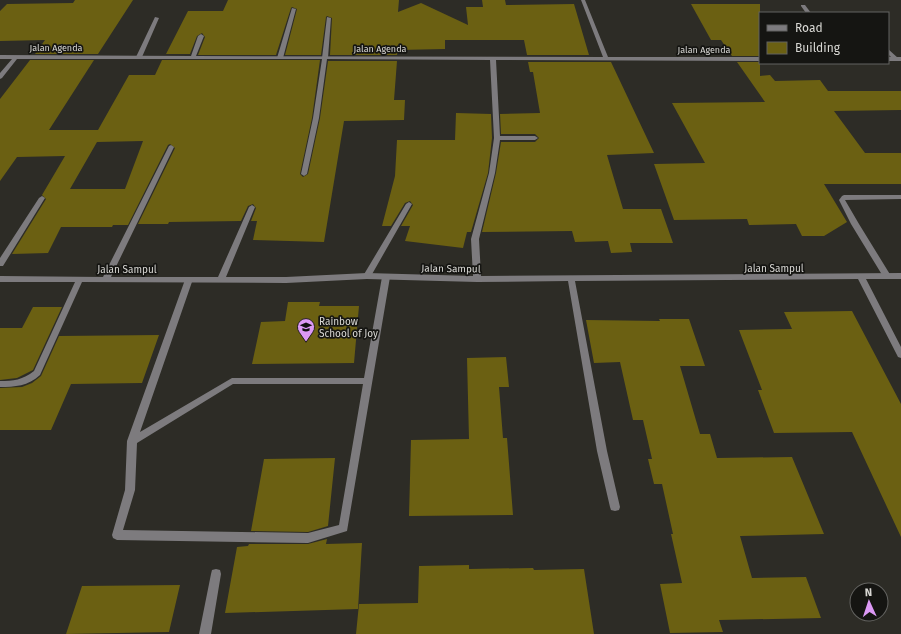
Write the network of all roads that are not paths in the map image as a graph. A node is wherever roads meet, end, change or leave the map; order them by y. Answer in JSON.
{"nodes":[{"id":1,"x":583,"y":0,"type":"edge"},
{"id":2,"x":803,"y":6,"type":"dead end"},
{"id":3,"x":294,"y":9,"type":"dead end"},
{"id":4,"x":808,"y":12,"type":"edge"},
{"id":5,"x":157,"y":18,"type":"dead end"},
{"id":6,"x":329,"y":18,"type":"dead end"},
{"id":7,"x":201,"y":36,"type":"dead end"},
{"id":8,"x":889,"y":52,"type":"edge"},
{"id":9,"x":0,"y":57,"type":"edge"},
{"id":10,"x":16,"y":57,"type":"junction"},
{"id":11,"x":140,"y":57,"type":"junction"},
{"id":12,"x":193,"y":57,"type":"junction"},
{"id":13,"x":280,"y":58,"type":"junction"},
{"id":14,"x":325,"y":58,"type":"junction"},
{"id":15,"x":493,"y":58,"type":"junction"},
{"id":16,"x":606,"y":58,"type":"junction"},
{"id":17,"x":759,"y":59,"type":"edge"},
{"id":18,"x":899,"y":59,"type":"edge"},
{"id":19,"x":0,"y":77,"type":"edge"},
{"id":20,"x":497,"y":138,"type":"junction"},
{"id":21,"x":535,"y":138,"type":"dead end"},
{"id":22,"x":171,"y":147,"type":"dead end"},
{"id":23,"x":304,"y":174,"type":"dead end"},
{"id":24,"x":901,"y":197,"type":"edge"},
{"id":25,"x":42,"y":198,"type":"dead end"},
{"id":26,"x":409,"y":204,"type":"dead end"},
{"id":27,"x":252,"y":207,"type":"dead end"},
{"id":28,"x":0,"y":264,"type":"edge"},
{"id":29,"x":366,"y":276,"type":"junction"},
{"id":30,"x":887,"y":276,"type":"junction"},
{"id":31,"x":901,"y":276,"type":"edge"},
{"id":32,"x":386,"y":277,"type":"junction"},
{"id":33,"x":861,"y":277,"type":"junction"},
{"id":34,"x":571,"y":278,"type":"junction"},
{"id":35,"x":0,"y":279,"type":"edge"},
{"id":36,"x":80,"y":279,"type":"junction"},
{"id":37,"x":106,"y":279,"type":"junction"},
{"id":38,"x":189,"y":279,"type":"junction"},
{"id":39,"x":221,"y":279,"type":"junction"},
{"id":40,"x":477,"y":279,"type":"junction"},
{"id":41,"x":901,"y":355,"type":"edge"},
{"id":42,"x":368,"y":381,"type":"junction"},
{"id":43,"x":0,"y":384,"type":"edge"},
{"id":44,"x":132,"y":441,"type":"junction"},
{"id":45,"x":615,"y":507,"type":"dead end"},
{"id":46,"x":216,"y":574,"type":"dead end"},
{"id":47,"x":206,"y":634,"type":"edge"}],
"edges":[{"from":1,"to":16,"type":"street"},
{"from":2,"to":4,"type":"street"},
{"from":3,"to":13,"type":"street"},
{"from":5,"to":11,"type":"street"},
{"from":6,"to":14,"type":"street"},
{"from":7,"to":12,"type":"street"},
{"from":8,"to":18,"type":"street"},
{"from":9,"to":10,"type":"street","name":"Jalan Agenda"},
{"from":10,"to":11,"type":"street","name":"Jalan Agenda"},
{"from":10,"to":19,"type":"street"},
{"from":11,"to":12,"type":"street","name":"Jalan Agenda"},
{"from":12,"to":13,"type":"street","name":"Jalan Agenda"},
{"from":13,"to":14,"type":"street","name":"Jalan Agenda"},
{"from":14,"to":15,"type":"street","name":"Jalan Agenda"},
{"from":14,"to":23,"type":"street"},
{"from":15,"to":16,"type":"street","name":"Jalan Agenda"},
{"from":15,"to":20,"type":"street"},
{"from":16,"to":17,"type":"street","name":"Jalan Agenda"},
{"from":20,"to":21,"type":"street"},
{"from":20,"to":40,"type":"street"},
{"from":22,"to":37,"type":"street"},
{"from":24,"to":30,"type":"street"},
{"from":25,"to":28,"type":"street"},
{"from":26,"to":29,"type":"street"},
{"from":27,"to":39,"type":"street"},
{"from":29,"to":32,"type":"street","name":"Jalan Sampul"},
{"from":29,"to":39,"type":"street","name":"Jalan Sampul"},
{"from":30,"to":31,"type":"street","name":"Jalan Sampul"},
{"from":30,"to":33,"type":"street","name":"Jalan Sampul"},
{"from":32,"to":40,"type":"street","name":"Jalan Sampul"},
{"from":32,"to":42,"type":"street"},
{"from":33,"to":34,"type":"street","name":"Jalan Sampul"},
{"from":33,"to":41,"type":"street"},
{"from":34,"to":40,"type":"street","name":"Jalan Sampul"},
{"from":34,"to":45,"type":"street"},
{"from":35,"to":36,"type":"street","name":"Jalan Sampul"},
{"from":36,"to":37,"type":"street","name":"Jalan Sampul"},
{"from":36,"to":43,"type":"street"},
{"from":37,"to":38,"type":"street","name":"Jalan Sampul"},
{"from":38,"to":39,"type":"street","name":"Jalan Sampul"},
{"from":38,"to":44,"type":"street"},
{"from":42,"to":44,"type":"street"},
{"from":42,"to":44,"type":"street"},
{"from":46,"to":47,"type":"street"}]}
